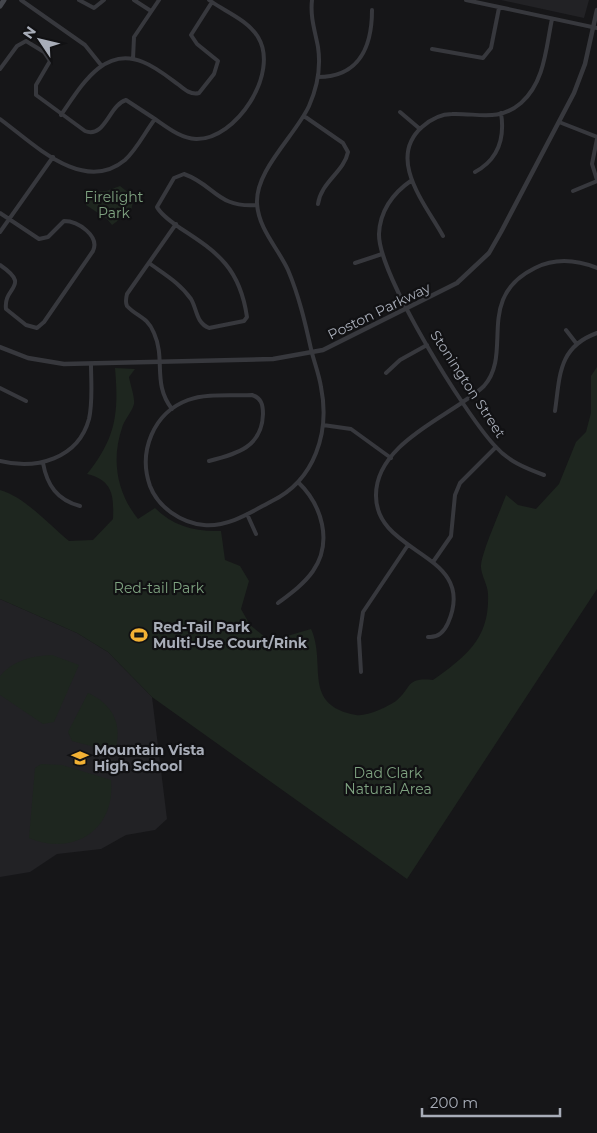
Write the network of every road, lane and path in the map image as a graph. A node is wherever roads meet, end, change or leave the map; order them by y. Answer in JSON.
{"nodes":[{"id":1,"x":4,"y":0,"type":"edge"},
{"id":2,"x":21,"y":0,"type":"edge"},
{"id":3,"x":79,"y":0,"type":"edge"},
{"id":4,"x":104,"y":0,"type":"edge"},
{"id":5,"x":134,"y":0,"type":"edge"},
{"id":6,"x":159,"y":0,"type":"edge"},
{"id":7,"x":312,"y":0,"type":"edge"},
{"id":8,"x":466,"y":0,"type":"edge"},
{"id":9,"x":210,"y":1,"type":"edge"},
{"id":10,"x":0,"y":6,"type":"edge"},
{"id":11,"x":499,"y":8,"type":"junction"},
{"id":12,"x":372,"y":10,"type":"dead end"},
{"id":13,"x":597,"y":10,"type":"edge"},
{"id":14,"x":151,"y":11,"type":"junction"},
{"id":15,"x":552,"y":18,"type":"junction"},
{"id":16,"x":595,"y":28,"type":"edge"},
{"id":17,"x":432,"y":49,"type":"dead end"},
{"id":18,"x":132,"y":59,"type":"junction"},
{"id":19,"x":101,"y":65,"type":"junction"},
{"id":20,"x":0,"y":69,"type":"edge"},
{"id":21,"x":318,"y":77,"type":"junction"},
{"id":22,"x":400,"y":112,"type":"dead end"},
{"id":23,"x":501,"y":113,"type":"junction"},
{"id":24,"x":62,"y":115,"type":"junction"},
{"id":25,"x":304,"y":116,"type":"junction"},
{"id":26,"x":0,"y":119,"type":"edge"},
{"id":27,"x":155,"y":119,"type":"junction"},
{"id":28,"x":559,"y":122,"type":"junction"},
{"id":29,"x":420,"y":129,"type":"junction"},
{"id":30,"x":597,"y":138,"type":"edge"},
{"id":31,"x":53,"y":156,"type":"junction"},
{"id":32,"x":476,"y":172,"type":"dead end"},
{"id":33,"x":412,"y":180,"type":"junction"},
{"id":34,"x":597,"y":181,"type":"edge"},
{"id":35,"x":574,"y":192,"type":"dead end"},
{"id":36,"x":318,"y":204,"type":"dead end"},
{"id":37,"x":258,"y":205,"type":"junction"},
{"id":38,"x":0,"y":213,"type":"edge"},
{"id":39,"x":9,"y":219,"type":"junction"},
{"id":40,"x":176,"y":224,"type":"junction"},
{"id":41,"x":0,"y":232,"type":"edge"},
{"id":42,"x":444,"y":236,"type":"dead end"},
{"id":43,"x":382,"y":254,"type":"junction"},
{"id":44,"x":149,"y":263,"type":"junction"},
{"id":45,"x":355,"y":263,"type":"dead end"},
{"id":46,"x":0,"y":266,"type":"edge"},
{"id":47,"x":597,"y":268,"type":"edge"},
{"id":48,"x":409,"y":309,"type":"junction"},
{"id":49,"x":566,"y":330,"type":"dead end"},
{"id":50,"x":597,"y":333,"type":"edge"},
{"id":51,"x":576,"y":343,"type":"junction"},
{"id":52,"x":427,"y":346,"type":"junction"},
{"id":53,"x":0,"y":347,"type":"edge"},
{"id":54,"x":312,"y":353,"type":"junction"},
{"id":55,"x":159,"y":361,"type":"junction"},
{"id":56,"x":91,"y":364,"type":"junction"},
{"id":57,"x":386,"y":372,"type":"dead end"},
{"id":58,"x":0,"y":388,"type":"edge"},
{"id":59,"x":26,"y":400,"type":"dead end"},
{"id":60,"x":463,"y":401,"type":"junction"},
{"id":61,"x":172,"y":409,"type":"junction"},
{"id":62,"x":554,"y":411,"type":"dead end"},
{"id":63,"x":323,"y":424,"type":"junction"},
{"id":64,"x":496,"y":447,"type":"junction"},
{"id":65,"x":391,"y":458,"type":"junction"},
{"id":66,"x":0,"y":461,"type":"edge"},
{"id":67,"x":209,"y":461,"type":"dead end"},
{"id":68,"x":43,"y":463,"type":"junction"},
{"id":69,"x":544,"y":475,"type":"dead end"},
{"id":70,"x":298,"y":482,"type":"junction"},
{"id":71,"x":80,"y":506,"type":"dead end"},
{"id":72,"x":247,"y":514,"type":"junction"},
{"id":73,"x":256,"y":534,"type":"dead end"},
{"id":74,"x":408,"y":545,"type":"junction"},
{"id":75,"x":433,"y":562,"type":"junction"},
{"id":76,"x":278,"y":603,"type":"dead end"},
{"id":77,"x":428,"y":637,"type":"dead end"},
{"id":78,"x":361,"y":672,"type":"dead end"}],
"edges":[{"from":1,"to":10,"type":"main road"},
{"from":2,"to":19,"type":"street"},
{"from":3,"to":4,"type":"street"},
{"from":5,"to":14,"type":"street"},
{"from":6,"to":14,"type":"street"},
{"from":7,"to":21,"type":"street"},
{"from":8,"to":11,"type":"street"},
{"from":9,"to":18,"type":"street"},
{"from":9,"to":27,"type":"street"},
{"from":11,"to":15,"type":"street"},
{"from":11,"to":17,"type":"street"},
{"from":12,"to":21,"type":"street"},
{"from":13,"to":16,"type":"street","name":"Poston Parkway"},
{"from":14,"to":18,"type":"street"},
{"from":15,"to":16,"type":"street"},
{"from":15,"to":23,"type":"street"},
{"from":16,"to":28,"type":"street","name":"Poston Parkway"},
{"from":18,"to":19,"type":"street"},
{"from":19,"to":24,"type":"street"},
{"from":20,"to":24,"type":"street"},
{"from":21,"to":25,"type":"street"},
{"from":22,"to":29,"type":"street"},
{"from":23,"to":29,"type":"street"},
{"from":23,"to":32,"type":"street"},
{"from":24,"to":27,"type":"street"},
{"from":25,"to":36,"type":"street"},
{"from":25,"to":37,"type":"street"},
{"from":26,"to":31,"type":"street"},
{"from":27,"to":31,"type":"street"},
{"from":28,"to":30,"type":"street"},
{"from":28,"to":48,"type":"street","name":"Poston Parkway"},
{"from":29,"to":33,"type":"street"},
{"from":30,"to":34,"type":"street"},
{"from":31,"to":39,"type":"street"},
{"from":33,"to":42,"type":"street"},
{"from":33,"to":43,"type":"street"},
{"from":34,"to":35,"type":"street"},
{"from":37,"to":40,"type":"street"},
{"from":37,"to":54,"type":"street"},
{"from":38,"to":39,"type":"street"},
{"from":39,"to":41,"type":"street"},
{"from":39,"to":46,"type":"street"},
{"from":40,"to":44,"type":"street"},
{"from":40,"to":44,"type":"street"},
{"from":43,"to":45,"type":"street"},
{"from":43,"to":48,"type":"street","name":"Stonington Street"},
{"from":44,"to":55,"type":"street"},
{"from":47,"to":60,"type":"street"},
{"from":48,"to":52,"type":"street","name":"Stonington Street"},
{"from":48,"to":54,"type":"street","name":"Poston Parkway"},
{"from":49,"to":51,"type":"street"},
{"from":50,"to":51,"type":"street"},
{"from":51,"to":62,"type":"street"},
{"from":52,"to":57,"type":"street"},
{"from":52,"to":60,"type":"street","name":"Stonington Street"},
{"from":53,"to":56,"type":"street","name":"Poston Parkway"},
{"from":54,"to":55,"type":"street","name":"Poston Parkway"},
{"from":54,"to":63,"type":"street"},
{"from":55,"to":56,"type":"street","name":"Poston Parkway"},
{"from":55,"to":61,"type":"street"},
{"from":56,"to":68,"type":"street"},
{"from":58,"to":59,"type":"street"},
{"from":60,"to":64,"type":"street","name":"Stonington Street"},
{"from":60,"to":65,"type":"street"},
{"from":61,"to":67,"type":"street"},
{"from":61,"to":72,"type":"street"},
{"from":63,"to":65,"type":"street"},
{"from":63,"to":70,"type":"street"},
{"from":64,"to":69,"type":"street","name":"Stonington Street"},
{"from":64,"to":75,"type":"street"},
{"from":65,"to":74,"type":"street"},
{"from":66,"to":68,"type":"street"},
{"from":68,"to":71,"type":"street"},
{"from":70,"to":72,"type":"street"},
{"from":70,"to":76,"type":"street"},
{"from":72,"to":73,"type":"street"},
{"from":74,"to":75,"type":"street"},
{"from":74,"to":78,"type":"street"},
{"from":75,"to":77,"type":"street"}]}
